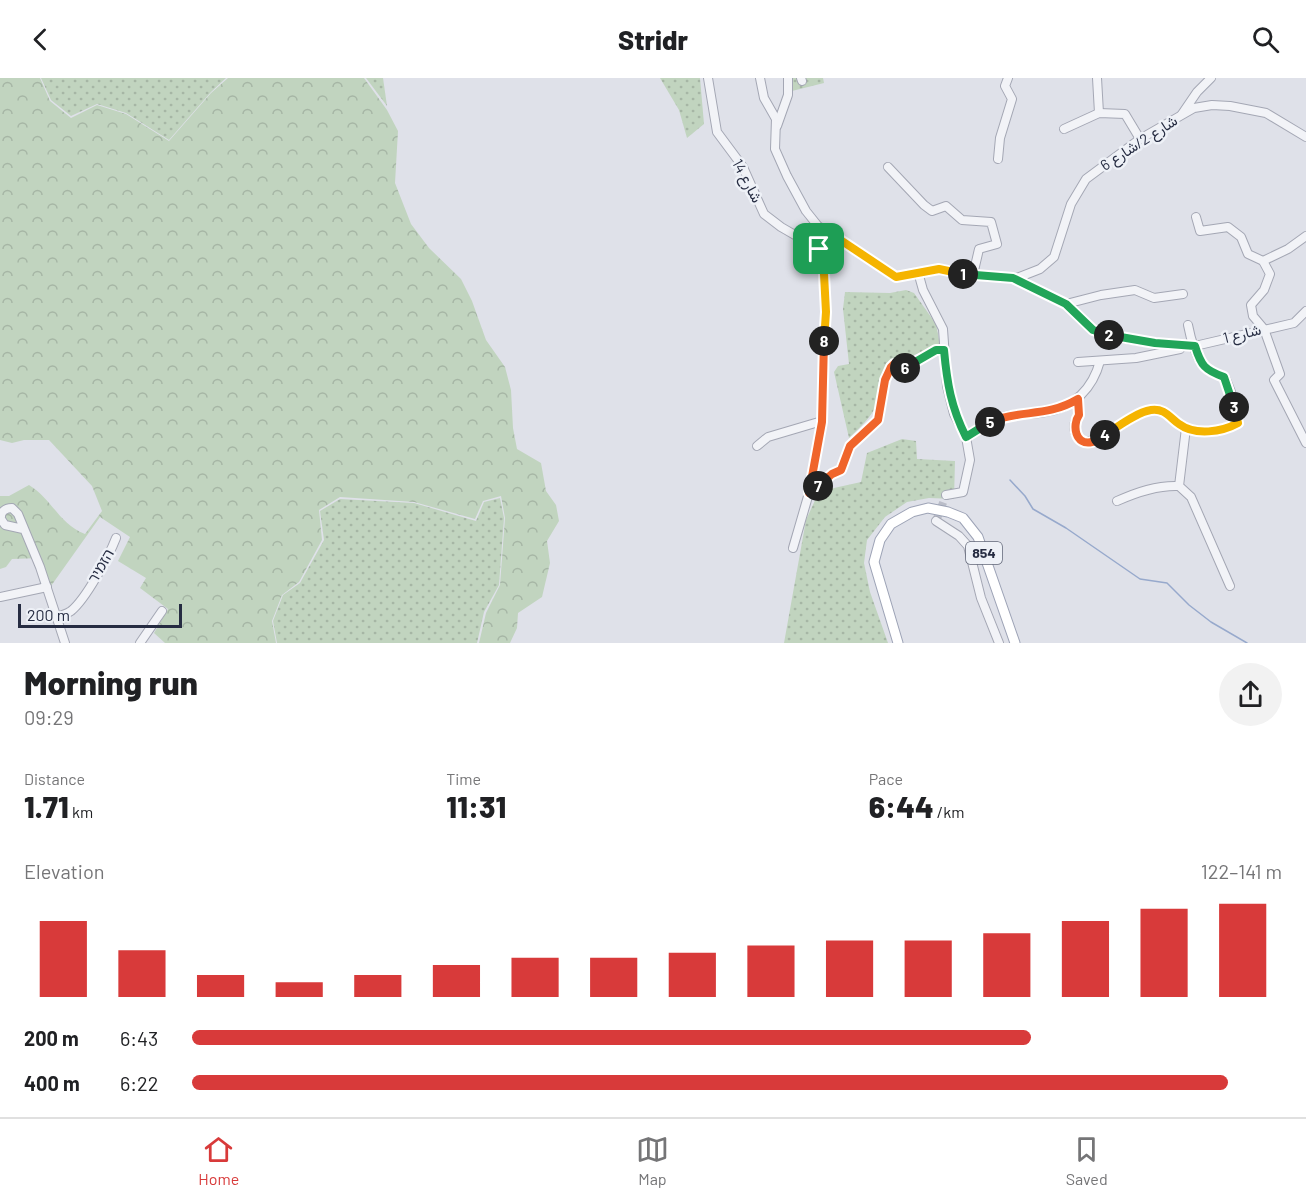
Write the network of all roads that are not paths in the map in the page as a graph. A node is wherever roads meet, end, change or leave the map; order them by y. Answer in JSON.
{"nodes":[{"id":1,"x":708,"y":78,"type":"edge"},
{"id":2,"x":760,"y":78,"type":"edge"},
{"id":3,"x":788,"y":78,"type":"edge"},
{"id":4,"x":1008,"y":78,"type":"edge"},
{"id":5,"x":1097,"y":78,"type":"edge"},
{"id":6,"x":1211,"y":78,"type":"edge"},
{"id":7,"x":1099,"y":113,"type":"junction"},
{"id":8,"x":1182,"y":115,"type":"junction"},
{"id":9,"x":776,"y":129,"type":"junction"},
{"id":10,"x":1064,"y":129,"type":"dead end"},
{"id":11,"x":1306,"y":137,"type":"edge"},
{"id":12,"x":1140,"y":139,"type":"junction"},
{"id":13,"x":998,"y":159,"type":"dead end"},
{"id":14,"x":888,"y":167,"type":"dead end"},
{"id":15,"x":1196,"y":217,"type":"dead end"},
{"id":16,"x":833,"y":235,"type":"junction"},
{"id":17,"x":1306,"y":236,"type":"edge"},
{"id":18,"x":819,"y":249,"type":"junction"},
{"id":19,"x":1263,"y":261,"type":"junction"},
{"id":20,"x":918,"y":272,"type":"junction"},
{"id":21,"x":973,"y":275,"type":"junction"},
{"id":22,"x":1013,"y":278,"type":"junction"},
{"id":23,"x":1183,"y":294,"type":"dead end"},
{"id":24,"x":1066,"y":304,"type":"junction"},
{"id":25,"x":1306,"y":311,"type":"edge"},
{"id":26,"x":1188,"y":325,"type":"dead end"},
{"id":27,"x":1264,"y":328,"type":"junction"},
{"id":28,"x":1192,"y":346,"type":"junction"},
{"id":29,"x":944,"y":350,"type":"junction"},
{"id":30,"x":1100,"y":361,"type":"junction"},
{"id":31,"x":1078,"y":362,"type":"dead end"},
{"id":32,"x":1078,"y":399,"type":"junction"},
{"id":33,"x":822,"y":421,"type":"junction"},
{"id":34,"x":1186,"y":428,"type":"junction"},
{"id":35,"x":966,"y":437,"type":"junction"},
{"id":36,"x":1306,"y":443,"type":"edge"},
{"id":37,"x":757,"y":446,"type":"dead end"},
{"id":38,"x":1179,"y":486,"type":"junction"},
{"id":39,"x":809,"y":493,"type":"junction"},
{"id":40,"x":946,"y":495,"type":"tunnel mouth"},
{"id":41,"x":1117,"y":501,"type":"dead end"},
{"id":42,"x":936,"y":521,"type":"dead end"},
{"id":43,"x":23,"y":529,"type":"dead end"},
{"id":44,"x":116,"y":538,"type":"dead end"},
{"id":45,"x":793,"y":548,"type":"dead end"},
{"id":46,"x":1230,"y":586,"type":"dead end"},
{"id":47,"x":47,"y":587,"type":"junction"},
{"id":48,"x":0,"y":597,"type":"edge"},
{"id":49,"x":162,"y":611,"type":"dead end"},
{"id":50,"x":58,"y":617,"type":"junction"},
{"id":51,"x":65,"y":643,"type":"edge"},
{"id":52,"x":140,"y":643,"type":"edge"},
{"id":53,"x":898,"y":643,"type":"edge"},
{"id":54,"x":999,"y":643,"type":"edge"},
{"id":55,"x":1015,"y":643,"type":"edge"}],
"edges":[{"from":1,"to":18,"type":"street","name":"شارع 14"},
{"from":2,"to":9,"type":"street"},
{"from":3,"to":9,"type":"street"},
{"from":4,"to":13,"type":"street"},
{"from":5,"to":7,"type":"street"},
{"from":6,"to":8,"type":"street"},
{"from":7,"to":10,"type":"street"},
{"from":7,"to":12,"type":"street"},
{"from":8,"to":11,"type":"street","name":"شارع 2/شارع 6"},
{"from":8,"to":12,"type":"street","name":"شارع 2/شارع 6"},
{"from":9,"to":16,"type":"street"},
{"from":12,"to":22,"type":"street","name":"شارع 2/شارع 6"},
{"from":14,"to":21,"type":"street"},
{"from":15,"to":19,"type":"street"},
{"from":16,"to":18,"type":"street"},
{"from":16,"to":20,"type":"street"},
{"from":17,"to":19,"type":"street"},
{"from":18,"to":33,"type":"street"},
{"from":19,"to":27,"type":"street"},
{"from":20,"to":21,"type":"street","name":"شارع 2/شارع 6"},
{"from":20,"to":29,"type":"street"},
{"from":21,"to":22,"type":"street","name":"شارع 2/شارع 6"},
{"from":22,"to":24,"type":"street","name":"شارع 1"},
{"from":23,"to":24,"type":"street"},
{"from":24,"to":28,"type":"street","name":"شارع 1"},
{"from":25,"to":27,"type":"street","name":"شارع 1"},
{"from":26,"to":28,"type":"street"},
{"from":27,"to":28,"type":"street","name":"شارع 1"},
{"from":27,"to":36,"type":"street"},
{"from":28,"to":30,"type":"street"},
{"from":28,"to":34,"type":"street"},
{"from":29,"to":35,"type":"street"},
{"from":29,"to":39,"type":"street"},
{"from":30,"to":31,"type":"street"},
{"from":30,"to":32,"type":"street"},
{"from":32,"to":34,"type":"street"},
{"from":32,"to":35,"type":"street"},
{"from":33,"to":37,"type":"street"},
{"from":33,"to":39,"type":"street"},
{"from":34,"to":38,"type":"street"},
{"from":35,"to":40,"type":"street"},
{"from":38,"to":41,"type":"street"},
{"from":38,"to":46,"type":"street"},
{"from":39,"to":45,"type":"street"},
{"from":42,"to":54,"type":"street"},
{"from":43,"to":47,"type":"street"},
{"from":44,"to":50,"type":"street","name":"הזמיר"},
{"from":47,"to":48,"type":"street"},
{"from":47,"to":50,"type":"street"},
{"from":49,"to":52,"type":"street"},
{"from":50,"to":51,"type":"street"},
{"from":53,"to":55,"type":"main road","number":"854"}]}
